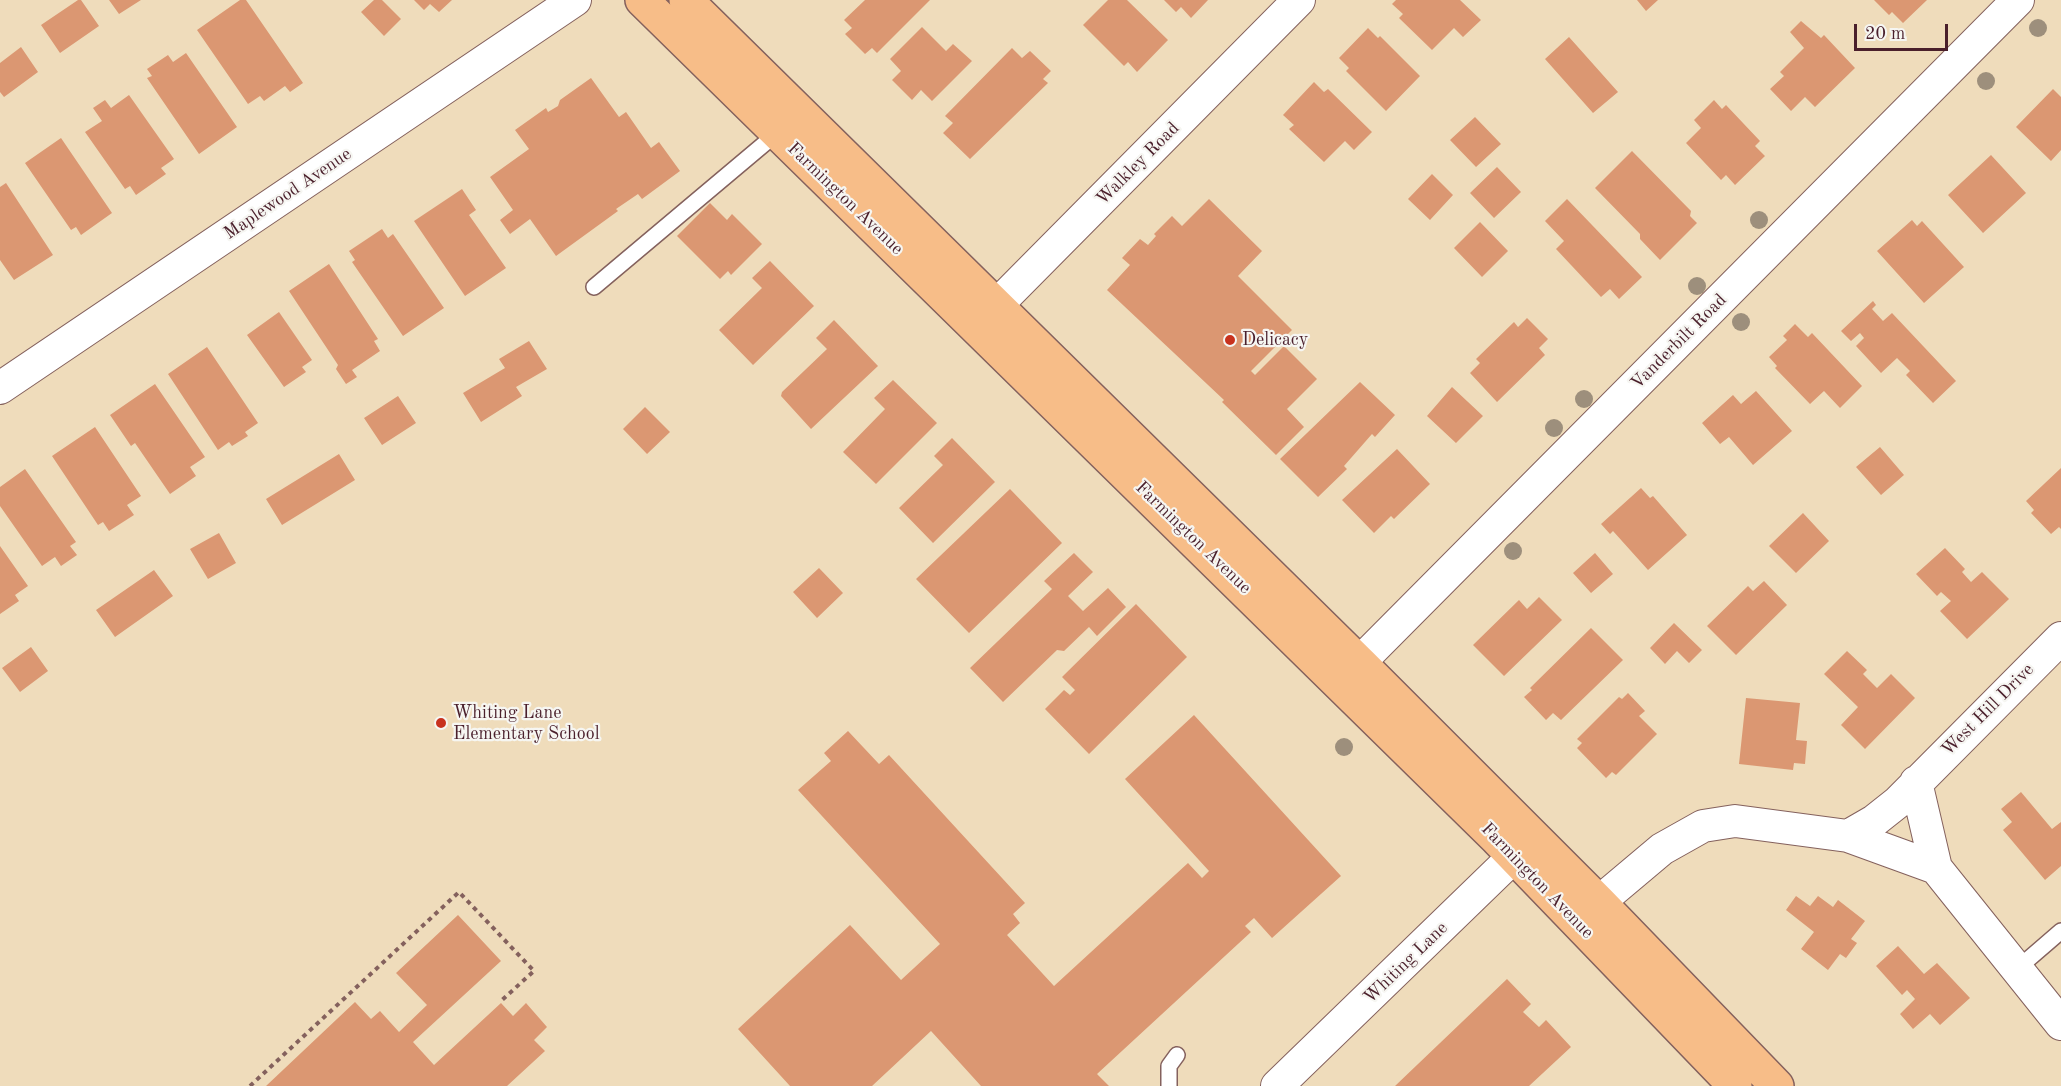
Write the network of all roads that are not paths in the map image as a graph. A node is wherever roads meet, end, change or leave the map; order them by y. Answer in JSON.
{"nodes":[{"id":1,"x":575,"y":0,"type":"edge"},
{"id":2,"x":642,"y":0,"type":"edge"},
{"id":3,"x":686,"y":0,"type":"edge"},
{"id":4,"x":1299,"y":0,"type":"edge"},
{"id":5,"x":2018,"y":0,"type":"edge"},
{"id":6,"x":776,"y":134,"type":"junction"},
{"id":7,"x":594,"y":287,"type":"dead end"},
{"id":8,"x":987,"y":316,"type":"junction"},
{"id":9,"x":0,"y":388,"type":"edge"},
{"id":10,"x":2061,"y":638,"type":"edge"},
{"id":11,"x":1349,"y":673,"type":"junction"},
{"id":12,"x":1916,"y":782,"type":"junction"},
{"id":13,"x":1848,"y":836,"type":"junction"},
{"id":14,"x":1524,"y":847,"type":"junction"},
{"id":15,"x":1936,"y":868,"type":"junction"},
{"id":16,"x":1599,"y":902,"type":"junction"},
{"id":17,"x":2061,"y":931,"type":"edge"},
{"id":18,"x":2016,"y":969,"type":"junction"},
{"id":19,"x":2061,"y":1024,"type":"edge"},
{"id":20,"x":1178,"y":1054,"type":"dead end"},
{"id":21,"x":1169,"y":1086,"type":"edge"},
{"id":22,"x":1277,"y":1086,"type":"edge"},
{"id":23,"x":1735,"y":1086,"type":"edge"},
{"id":24,"x":1777,"y":1086,"type":"edge"}],
"edges":[{"from":1,"to":9,"type":"street","name":"Maplewood Avenue"},
{"from":2,"to":6,"type":"main road","name":"Farmington Avenue"},
{"from":3,"to":8,"type":"main road","name":"Farmington Avenue"},
{"from":4,"to":8,"type":"street","name":"Walkley Road"},
{"from":5,"to":11,"type":"street","name":"Vanderbilt Road"},
{"from":6,"to":7,"type":"lane"},
{"from":6,"to":8,"type":"main road","name":"Farmington Avenue"},
{"from":8,"to":11,"type":"main road","name":"Farmington Avenue"},
{"from":10,"to":12,"type":"street","name":"West Hill Drive"},
{"from":11,"to":14,"type":"main road","name":"Farmington Avenue"},
{"from":12,"to":13,"type":"street","name":"West Hill Drive"},
{"from":12,"to":15,"type":"street"},
{"from":13,"to":15,"type":"street"},
{"from":13,"to":16,"type":"street"},
{"from":14,"to":16,"type":"main road","name":"Farmington Avenue"},
{"from":14,"to":22,"type":"street","name":"Whiting Lane"},
{"from":14,"to":23,"type":"main road","name":"Farmington Avenue"},
{"from":15,"to":18,"type":"street"},
{"from":16,"to":24,"type":"main road","name":"Farmington Avenue"},
{"from":17,"to":18,"type":"lane"},
{"from":18,"to":19,"type":"street"},
{"from":20,"to":21,"type":"lane"}]}
